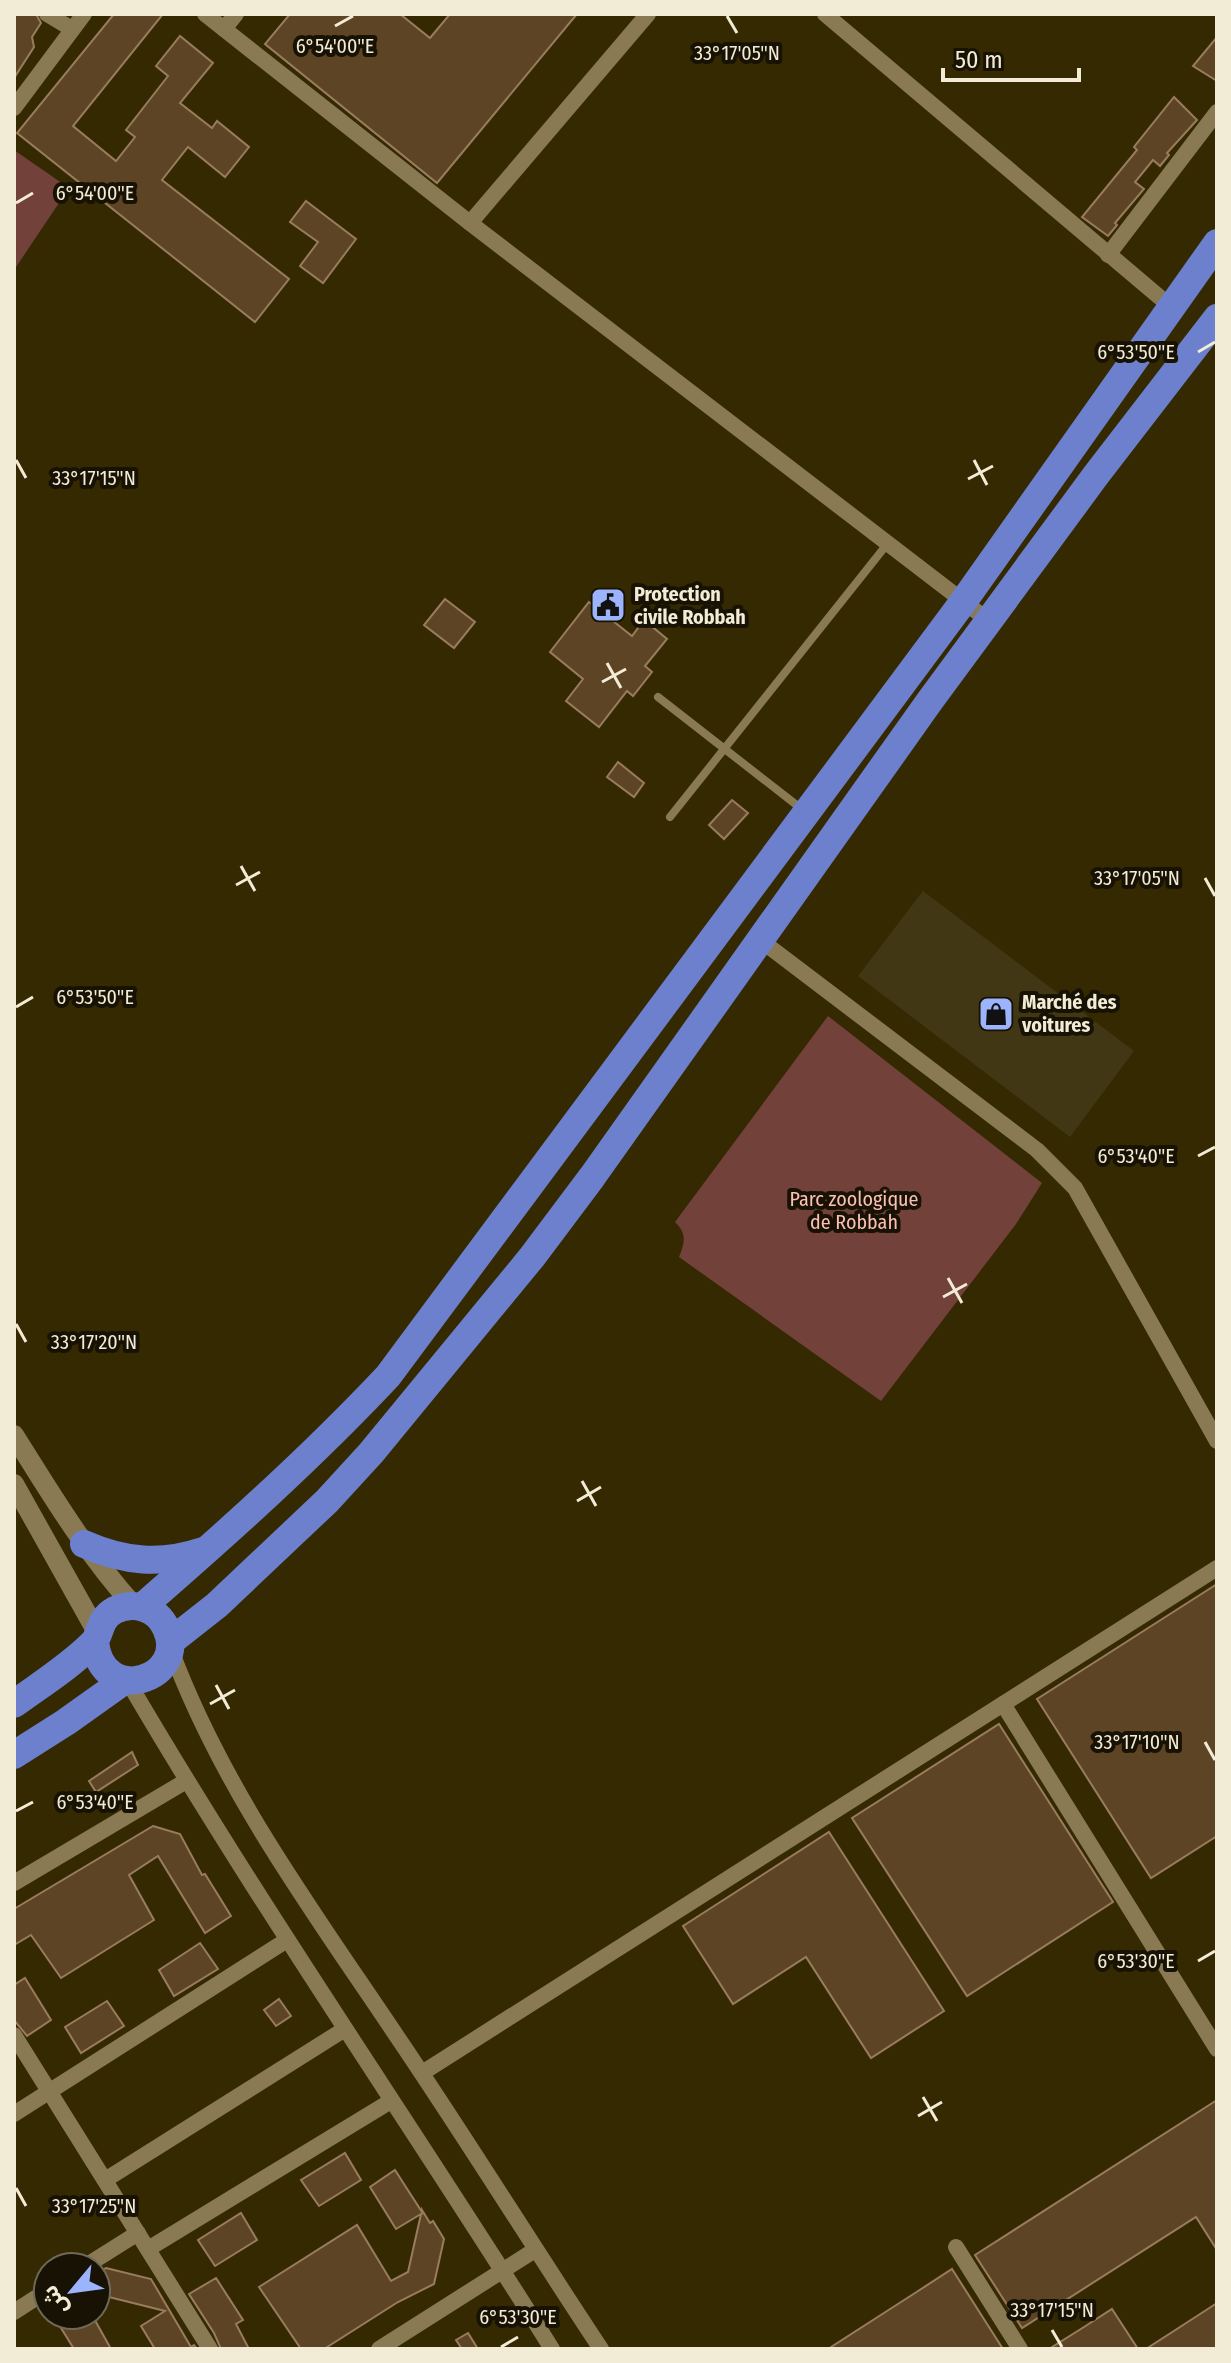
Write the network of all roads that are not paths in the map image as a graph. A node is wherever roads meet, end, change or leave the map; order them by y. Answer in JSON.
{"nodes":[{"id":1,"x":47,"y":14,"type":"edge"},
{"id":2,"x":84,"y":14,"type":"edge"},
{"id":3,"x":205,"y":14,"type":"edge"},
{"id":4,"x":236,"y":14,"type":"edge"},
{"id":5,"x":648,"y":14,"type":"edge"},
{"id":6,"x":825,"y":14,"type":"edge"},
{"id":7,"x":72,"y":29,"type":"junction"},
{"id":8,"x":224,"y":29,"type":"junction"},
{"id":9,"x":16,"y":100,"type":"edge"},
{"id":10,"x":1217,"y":112,"type":"edge"},
{"id":11,"x":470,"y":223,"type":"junction"},
{"id":12,"x":1217,"y":243,"type":"edge"},
{"id":13,"x":1108,"y":255,"type":"junction"},
{"id":14,"x":1170,"y":306,"type":"junction"},
{"id":15,"x":1217,"y":318,"type":"edge"},
{"id":16,"x":888,"y":543,"type":"junction"},
{"id":17,"x":963,"y":602,"type":"junction"},
{"id":18,"x":989,"y":621,"type":"junction"},
{"id":19,"x":658,"y":697,"type":"dead end"},
{"id":20,"x":725,"y":749,"type":"junction"},
{"id":21,"x":807,"y":813,"type":"junction"},
{"id":22,"x":670,"y":817,"type":"dead end"},
{"id":23,"x":759,"y":939,"type":"junction"},
{"id":24,"x":14,"y":1435,"type":"edge"},
{"id":25,"x":1217,"y":1441,"type":"edge"},
{"id":26,"x":14,"y":1484,"type":"edge"},
{"id":27,"x":84,"y":1544,"type":"junction"},
{"id":28,"x":208,"y":1549,"type":"junction"},
{"id":29,"x":1217,"y":1568,"type":"edge"},
{"id":30,"x":138,"y":1606,"type":"junction"},
{"id":31,"x":96,"y":1637,"type":"junction"},
{"id":32,"x":170,"y":1644,"type":"junction"},
{"id":33,"x":126,"y":1680,"type":"junction"},
{"id":34,"x":14,"y":1704,"type":"edge"},
{"id":35,"x":1003,"y":1704,"type":"junction"},
{"id":36,"x":14,"y":1755,"type":"edge"},
{"id":37,"x":186,"y":1781,"type":"junction"},
{"id":38,"x":14,"y":1883,"type":"edge"},
{"id":39,"x":287,"y":1940,"type":"junction"},
{"id":40,"x":345,"y":2029,"type":"junction"},
{"id":41,"x":14,"y":2035,"type":"edge"},
{"id":42,"x":1217,"y":2049,"type":"edge"},
{"id":43,"x":422,"y":2073,"type":"junction"},
{"id":44,"x":49,"y":2092,"type":"junction"},
{"id":45,"x":391,"y":2101,"type":"junction"},
{"id":46,"x":14,"y":2114,"type":"edge"},
{"id":47,"x":105,"y":2180,"type":"junction"},
{"id":48,"x":138,"y":2233,"type":"junction"},
{"id":49,"x":956,"y":2247,"type":"dead end"},
{"id":50,"x":148,"y":2249,"type":"junction"},
{"id":51,"x":535,"y":2250,"type":"junction"},
{"id":52,"x":109,"y":2251,"type":"edge"},
{"id":53,"x":503,"y":2271,"type":"junction"},
{"id":54,"x":32,"y":2300,"type":"edge"},
{"id":55,"x":14,"y":2312,"type":"edge"},
{"id":56,"x":210,"y":2349,"type":"edge"},
{"id":57,"x":379,"y":2349,"type":"edge"},
{"id":58,"x":552,"y":2349,"type":"edge"},
{"id":59,"x":601,"y":2349,"type":"edge"},
{"id":60,"x":1020,"y":2349,"type":"edge"}],
"edges":[{"from":1,"to":7,"type":"street"},
{"from":2,"to":7,"type":"street"},
{"from":3,"to":8,"type":"street"},
{"from":4,"to":8,"type":"street"},
{"from":5,"to":11,"type":"street"},
{"from":6,"to":13,"type":"street"},
{"from":7,"to":9,"type":"street"},
{"from":8,"to":11,"type":"street"},
{"from":10,"to":13,"type":"street"},
{"from":11,"to":16,"type":"street"},
{"from":12,"to":14,"type":"highway"},
{"from":13,"to":14,"type":"street"},
{"from":14,"to":17,"type":"highway"},
{"from":15,"to":18,"type":"highway"},
{"from":16,"to":17,"type":"street"},
{"from":16,"to":20,"type":"lane"},
{"from":17,"to":18,"type":"street"},
{"from":17,"to":21,"type":"highway"},
{"from":18,"to":23,"type":"highway"},
{"from":19,"to":20,"type":"lane"},
{"from":20,"to":21,"type":"lane"},
{"from":20,"to":22,"type":"lane"},
{"from":21,"to":28,"type":"highway"},
{"from":23,"to":25,"type":"street"},
{"from":23,"to":32,"type":"highway"},
{"from":24,"to":27,"type":"street"},
{"from":26,"to":31,"type":"street"},
{"from":27,"to":28,"type":"highway"},
{"from":27,"to":30,"type":"street"},
{"from":28,"to":30,"type":"highway"},
{"from":29,"to":35,"type":"street"},
{"from":30,"to":31,"type":"highway"},
{"from":30,"to":32,"type":"highway"},
{"from":31,"to":33,"type":"highway"},
{"from":31,"to":34,"type":"highway"},
{"from":32,"to":33,"type":"highway"},
{"from":32,"to":43,"type":"street"},
{"from":33,"to":36,"type":"highway"},
{"from":33,"to":37,"type":"street"},
{"from":35,"to":42,"type":"street"},
{"from":35,"to":43,"type":"street"},
{"from":37,"to":38,"type":"street"},
{"from":37,"to":39,"type":"street"},
{"from":39,"to":40,"type":"street"},
{"from":39,"to":44,"type":"street"},
{"from":40,"to":45,"type":"street"},
{"from":40,"to":47,"type":"street"},
{"from":41,"to":44,"type":"street"},
{"from":43,"to":51,"type":"street"},
{"from":44,"to":46,"type":"street"},
{"from":44,"to":47,"type":"street"},
{"from":45,"to":50,"type":"street"},
{"from":45,"to":53,"type":"street"},
{"from":47,"to":48,"type":"street"},
{"from":48,"to":50,"type":"street"},
{"from":48,"to":52,"type":"street"},
{"from":49,"to":60,"type":"street"},
{"from":50,"to":56,"type":"street"},
{"from":51,"to":53,"type":"street"},
{"from":51,"to":59,"type":"street"},
{"from":53,"to":57,"type":"street"},
{"from":53,"to":58,"type":"street"},
{"from":54,"to":55,"type":"street"}]}
